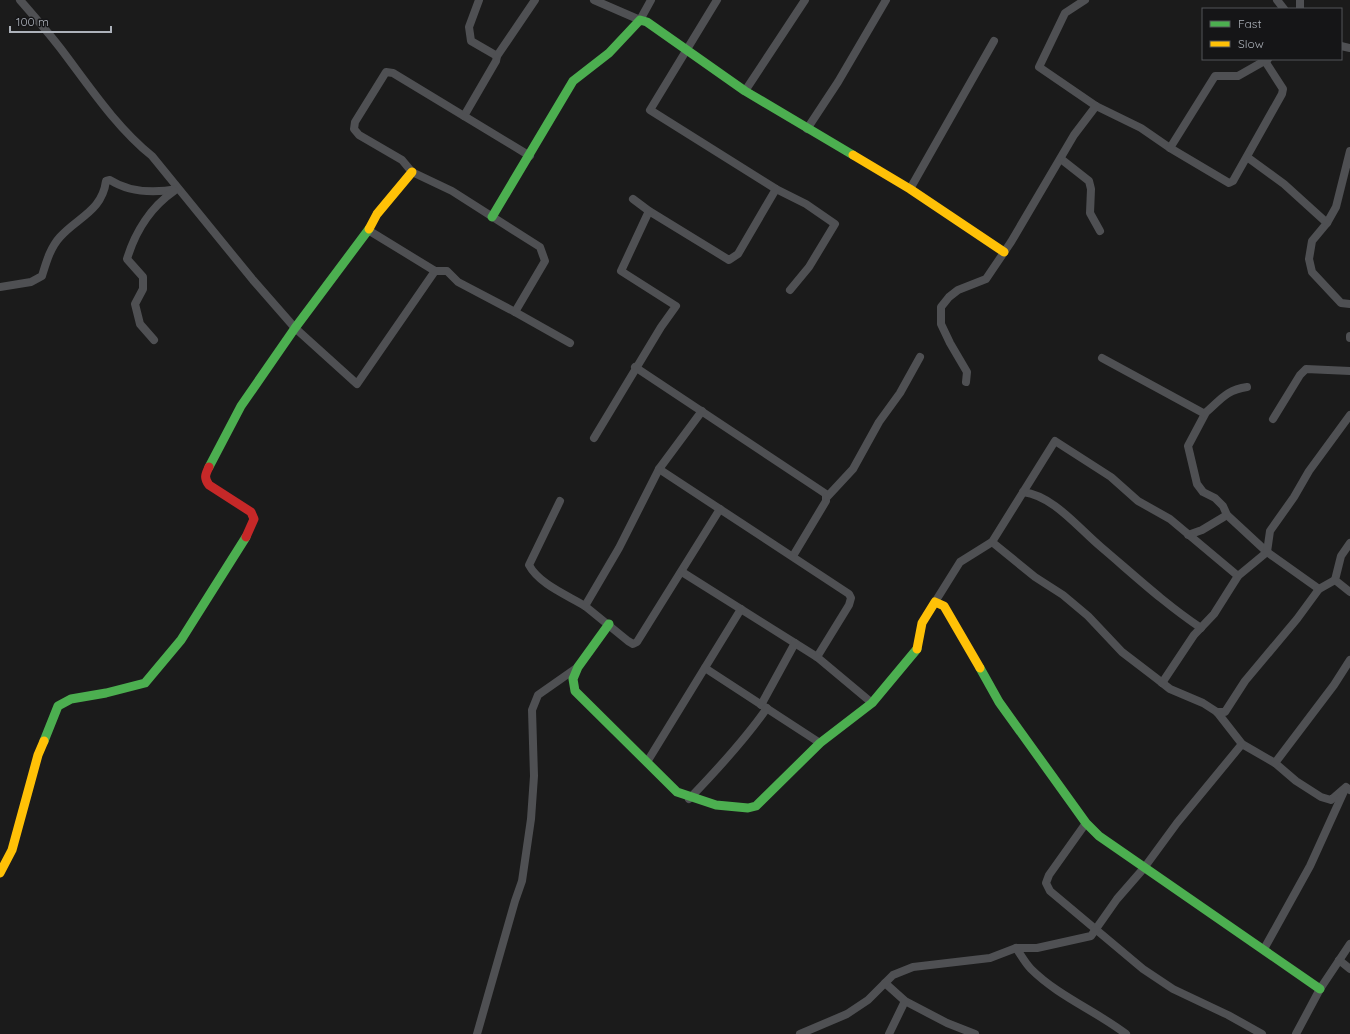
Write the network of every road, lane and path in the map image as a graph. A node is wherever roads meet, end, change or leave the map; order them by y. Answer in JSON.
{"nodes":[{"id":1,"x":20,"y":0,"type":"edge"},
{"id":2,"x":479,"y":0,"type":"edge"},
{"id":3,"x":534,"y":0,"type":"edge"},
{"id":4,"x":594,"y":0,"type":"edge"},
{"id":5,"x":652,"y":0,"type":"edge"},
{"id":6,"x":717,"y":0,"type":"edge"},
{"id":7,"x":805,"y":0,"type":"edge"},
{"id":8,"x":886,"y":0,"type":"edge"},
{"id":9,"x":1085,"y":0,"type":"edge"},
{"id":10,"x":1276,"y":0,"type":"edge"},
{"id":11,"x":1283,"y":8,"type":"edge"},
{"id":12,"x":640,"y":20,"type":"junction"},
{"id":13,"x":994,"y":41,"type":"dead end"},
{"id":14,"x":685,"y":50,"type":"junction"},
{"id":15,"x":497,"y":56,"type":"junction"},
{"id":16,"x":1266,"y":60,"type":"edge"},
{"id":17,"x":745,"y":91,"type":"junction"},
{"id":18,"x":1096,"y":106,"type":"junction"},
{"id":19,"x":464,"y":116,"type":"junction"},
{"id":20,"x":807,"y":129,"type":"junction"},
{"id":21,"x":1170,"y":148,"type":"junction"},
{"id":22,"x":1350,"y":150,"type":"edge"},
{"id":23,"x":530,"y":156,"type":"junction"},
{"id":24,"x":1247,"y":157,"type":"junction"},
{"id":25,"x":1061,"y":159,"type":"junction"},
{"id":26,"x":412,"y":172,"type":"junction"},
{"id":27,"x":178,"y":188,"type":"junction"},
{"id":28,"x":776,"y":189,"type":"junction"},
{"id":29,"x":910,"y":189,"type":"junction"},
{"id":30,"x":633,"y":199,"type":"dead end"},
{"id":31,"x":649,"y":211,"type":"junction"},
{"id":32,"x":492,"y":217,"type":"junction"},
{"id":33,"x":1327,"y":222,"type":"junction"},
{"id":34,"x":368,"y":230,"type":"junction"},
{"id":35,"x":1100,"y":231,"type":"dead end"},
{"id":36,"x":1004,"y":252,"type":"junction"},
{"id":37,"x":435,"y":271,"type":"junction"},
{"id":38,"x":0,"y":287,"type":"edge"},
{"id":39,"x":790,"y":290,"type":"dead end"},
{"id":40,"x":1350,"y":304,"type":"edge"},
{"id":41,"x":515,"y":312,"type":"junction"},
{"id":42,"x":295,"y":328,"type":"junction"},
{"id":43,"x":154,"y":340,"type":"dead end"},
{"id":44,"x":570,"y":343,"type":"dead end"},
{"id":45,"x":920,"y":357,"type":"dead end"},
{"id":46,"x":1102,"y":358,"type":"dead end"},
{"id":47,"x":636,"y":367,"type":"junction"},
{"id":48,"x":1350,"y":370,"type":"edge"},
{"id":49,"x":966,"y":382,"type":"dead end"},
{"id":50,"x":1247,"y":387,"type":"dead end"},
{"id":51,"x":702,"y":411,"type":"junction"},
{"id":52,"x":1204,"y":414,"type":"junction"},
{"id":53,"x":1350,"y":415,"type":"edge"},
{"id":54,"x":1273,"y":419,"type":"dead end"},
{"id":55,"x":594,"y":438,"type":"dead end"},
{"id":56,"x":659,"y":469,"type":"junction"},
{"id":57,"x":1023,"y":492,"type":"junction"},
{"id":58,"x":827,"y":497,"type":"junction"},
{"id":59,"x":560,"y":501,"type":"dead end"},
{"id":60,"x":720,"y":508,"type":"junction"},
{"id":61,"x":1227,"y":515,"type":"junction"},
{"id":62,"x":1188,"y":535,"type":"junction"},
{"id":63,"x":992,"y":542,"type":"junction"},
{"id":64,"x":1350,"y":542,"type":"edge"},
{"id":65,"x":1267,"y":552,"type":"junction"},
{"id":66,"x":792,"y":556,"type":"junction"},
{"id":67,"x":682,"y":572,"type":"junction"},
{"id":68,"x":1238,"y":576,"type":"junction"},
{"id":69,"x":1335,"y":580,"type":"junction"},
{"id":70,"x":1319,"y":589,"type":"junction"},
{"id":71,"x":1350,"y":592,"type":"edge"},
{"id":72,"x":935,"y":602,"type":"junction"},
{"id":73,"x":585,"y":606,"type":"junction"},
{"id":74,"x":741,"y":609,"type":"junction"},
{"id":75,"x":609,"y":624,"type":"junction"},
{"id":76,"x":1201,"y":628,"type":"junction"},
{"id":77,"x":795,"y":643,"type":"junction"},
{"id":78,"x":817,"y":657,"type":"junction"},
{"id":79,"x":1350,"y":660,"type":"edge"},
{"id":80,"x":578,"y":667,"type":"junction"},
{"id":81,"x":705,"y":668,"type":"junction"},
{"id":82,"x":1162,"y":683,"type":"junction"},
{"id":83,"x":872,"y":703,"type":"junction"},
{"id":84,"x":764,"y":707,"type":"junction"},
{"id":85,"x":1217,"y":712,"type":"junction"},
{"id":86,"x":820,"y":743,"type":"junction"},
{"id":87,"x":1242,"y":744,"type":"junction"},
{"id":88,"x":648,"y":762,"type":"junction"},
{"id":89,"x":1275,"y":763,"type":"junction"},
{"id":90,"x":1348,"y":788,"type":"edge"},
{"id":91,"x":689,"y":799,"type":"junction"},
{"id":92,"x":1086,"y":823,"type":"junction"},
{"id":93,"x":1144,"y":868,"type":"junction"},
{"id":94,"x":0,"y":873,"type":"edge"},
{"id":95,"x":1097,"y":930,"type":"junction"},
{"id":96,"x":1350,"y":944,"type":"edge"},
{"id":97,"x":1016,"y":948,"type":"junction"},
{"id":98,"x":1264,"y":949,"type":"junction"},
{"id":99,"x":1339,"y":960,"type":"junction"},
{"id":100,"x":1350,"y":969,"type":"edge"},
{"id":101,"x":885,"y":983,"type":"junction"},
{"id":102,"x":1320,"y":989,"type":"junction"},
{"id":103,"x":905,"y":1001,"type":"junction"},
{"id":104,"x":477,"y":1034,"type":"edge"},
{"id":105,"x":800,"y":1034,"type":"edge"},
{"id":106,"x":889,"y":1034,"type":"edge"},
{"id":107,"x":975,"y":1034,"type":"edge"},
{"id":108,"x":1126,"y":1034,"type":"edge"},
{"id":109,"x":1262,"y":1034,"type":"edge"},
{"id":110,"x":1296,"y":1034,"type":"edge"}],
"edges":[{"from":1,"to":27,"type":"street"},
{"from":2,"to":15,"type":"street"},
{"from":3,"to":15,"type":"street"},
{"from":4,"to":12,"type":"street"},
{"from":5,"to":12,"type":"street"},
{"from":6,"to":14,"type":"street"},
{"from":7,"to":17,"type":"street"},
{"from":8,"to":20,"type":"street"},
{"from":9,"to":18,"type":"street"},
{"from":10,"to":11,"type":"street"},
{"from":12,"to":14,"type":"street"},
{"from":12,"to":23,"type":"street"},
{"from":13,"to":29,"type":"street"},
{"from":14,"to":17,"type":"street"},
{"from":14,"to":28,"type":"street"},
{"from":15,"to":19,"type":"street"},
{"from":16,"to":21,"type":"street"},
{"from":16,"to":24,"type":"street"},
{"from":17,"to":20,"type":"street"},
{"from":18,"to":21,"type":"street"},
{"from":18,"to":25,"type":"street"},
{"from":19,"to":23,"type":"street"},
{"from":19,"to":26,"type":"street"},
{"from":20,"to":29,"type":"street"},
{"from":21,"to":24,"type":"street"},
{"from":22,"to":33,"type":"street"},
{"from":23,"to":32,"type":"street"},
{"from":24,"to":33,"type":"street"},
{"from":25,"to":35,"type":"street"},
{"from":25,"to":36,"type":"street"},
{"from":26,"to":32,"type":"street"},
{"from":26,"to":34,"type":"street"},
{"from":27,"to":38,"type":"street"},
{"from":27,"to":42,"type":"street"},
{"from":27,"to":43,"type":"street"},
{"from":28,"to":31,"type":"street"},
{"from":28,"to":39,"type":"street"},
{"from":29,"to":36,"type":"street"},
{"from":30,"to":31,"type":"street"},
{"from":31,"to":47,"type":"street"},
{"from":32,"to":41,"type":"street"},
{"from":33,"to":40,"type":"street"},
{"from":34,"to":37,"type":"street"},
{"from":34,"to":42,"type":"street"},
{"from":36,"to":49,"type":"street"},
{"from":37,"to":41,"type":"street"},
{"from":37,"to":42,"type":"street"},
{"from":41,"to":44,"type":"street"},
{"from":42,"to":94,"type":"street"},
{"from":45,"to":58,"type":"street"},
{"from":46,"to":52,"type":"street"},
{"from":47,"to":51,"type":"street"},
{"from":47,"to":55,"type":"street"},
{"from":48,"to":54,"type":"street"},
{"from":50,"to":52,"type":"street"},
{"from":51,"to":56,"type":"street"},
{"from":51,"to":58,"type":"street"},
{"from":52,"to":61,"type":"street"},
{"from":53,"to":65,"type":"street"},
{"from":56,"to":60,"type":"street"},
{"from":56,"to":73,"type":"street"},
{"from":57,"to":62,"type":"street"},
{"from":57,"to":63,"type":"street"},
{"from":57,"to":76,"type":"street"},
{"from":58,"to":66,"type":"street"},
{"from":59,"to":73,"type":"street"},
{"from":60,"to":66,"type":"street"},
{"from":60,"to":67,"type":"street"},
{"from":61,"to":62,"type":"street"},
{"from":61,"to":65,"type":"street"},
{"from":62,"to":68,"type":"street"},
{"from":63,"to":72,"type":"street"},
{"from":63,"to":82,"type":"street"},
{"from":64,"to":69,"type":"street"},
{"from":65,"to":68,"type":"street"},
{"from":65,"to":70,"type":"street"},
{"from":66,"to":78,"type":"street"},
{"from":67,"to":74,"type":"street"},
{"from":67,"to":75,"type":"street"},
{"from":68,"to":76,"type":"street"},
{"from":69,"to":70,"type":"street"},
{"from":69,"to":71,"type":"street"},
{"from":70,"to":85,"type":"street"},
{"from":72,"to":83,"type":"street"},
{"from":72,"to":92,"type":"street"},
{"from":73,"to":75,"type":"street"},
{"from":74,"to":77,"type":"street"},
{"from":74,"to":81,"type":"street"},
{"from":75,"to":80,"type":"street"},
{"from":76,"to":82,"type":"street"},
{"from":77,"to":78,"type":"street"},
{"from":77,"to":84,"type":"street"},
{"from":78,"to":83,"type":"street"},
{"from":79,"to":89,"type":"street"},
{"from":80,"to":88,"type":"street"},
{"from":80,"to":104,"type":"street"},
{"from":81,"to":84,"type":"street"},
{"from":81,"to":88,"type":"street"},
{"from":82,"to":85,"type":"street"},
{"from":83,"to":86,"type":"street"},
{"from":84,"to":86,"type":"street"},
{"from":84,"to":91,"type":"street"},
{"from":85,"to":87,"type":"street"},
{"from":86,"to":91,"type":"street"},
{"from":87,"to":89,"type":"street"},
{"from":87,"to":93,"type":"street"},
{"from":88,"to":91,"type":"street"},
{"from":89,"to":90,"type":"street"},
{"from":90,"to":98,"type":"street"},
{"from":92,"to":93,"type":"street"},
{"from":92,"to":95,"type":"street"},
{"from":93,"to":95,"type":"street"},
{"from":93,"to":98,"type":"street"},
{"from":95,"to":97,"type":"street"},
{"from":95,"to":109,"type":"street"},
{"from":96,"to":99,"type":"street"},
{"from":97,"to":101,"type":"street"},
{"from":97,"to":108,"type":"street"},
{"from":98,"to":102,"type":"street"},
{"from":99,"to":100,"type":"street"},
{"from":99,"to":102,"type":"street"},
{"from":101,"to":103,"type":"street"},
{"from":101,"to":105,"type":"street"},
{"from":102,"to":110,"type":"street"},
{"from":103,"to":106,"type":"street"},
{"from":103,"to":107,"type":"street"}]}
